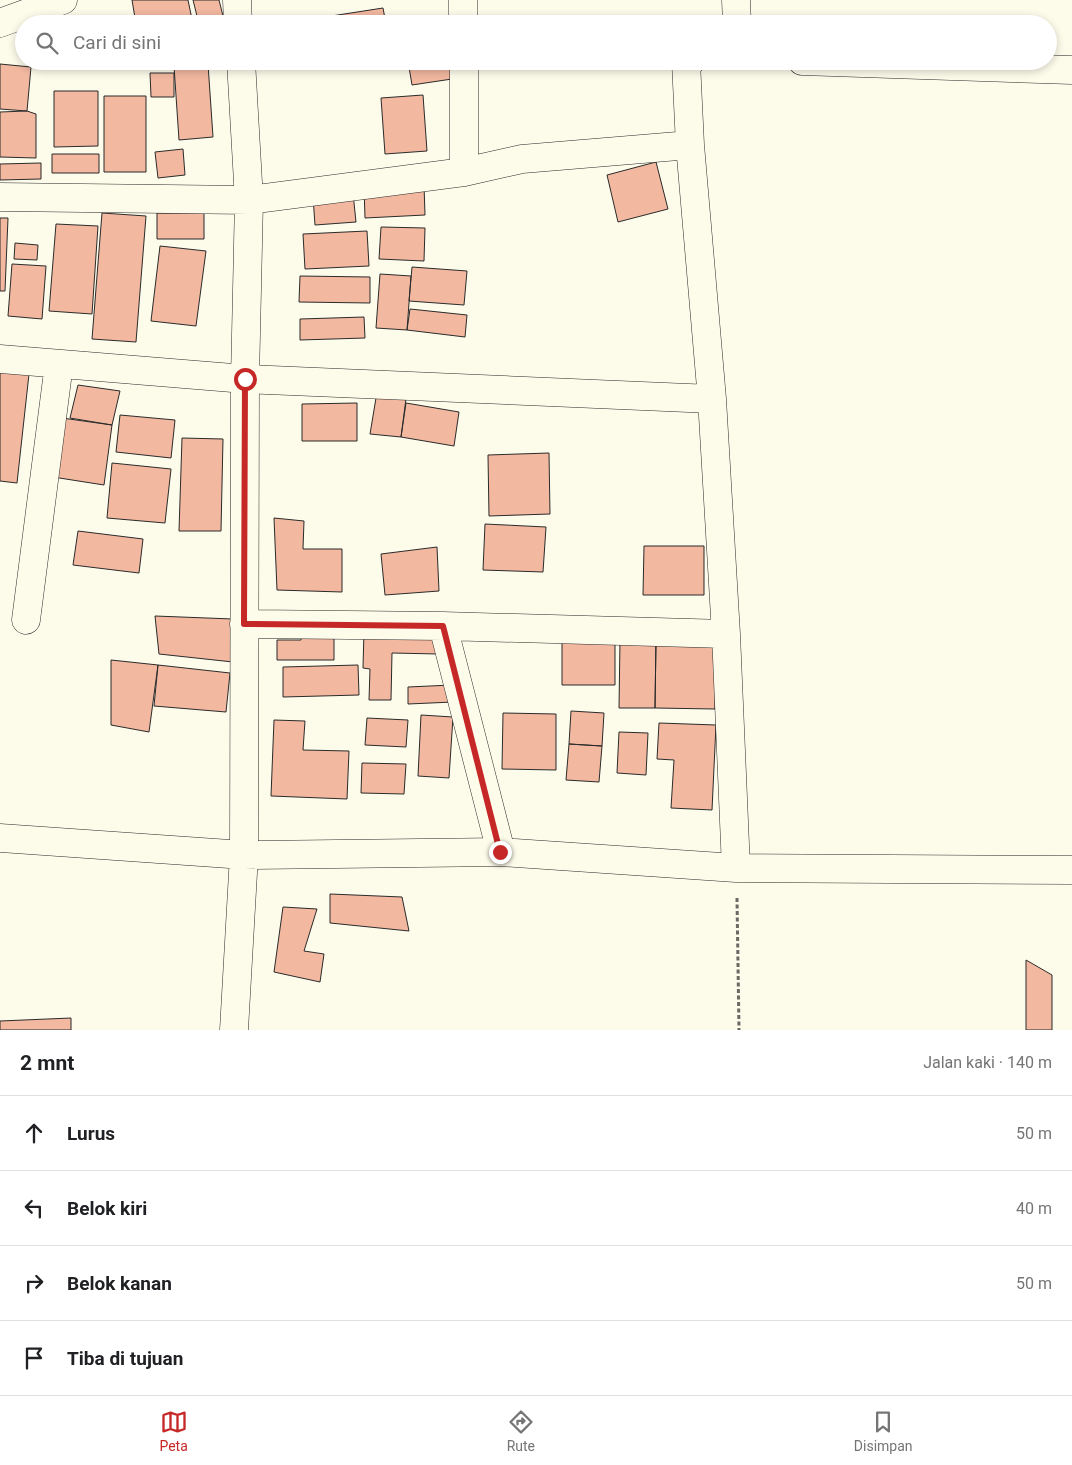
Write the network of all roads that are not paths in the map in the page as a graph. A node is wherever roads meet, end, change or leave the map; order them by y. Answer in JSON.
{"nodes":[{"id":1,"x":63,"y":0,"type":"edge"},
{"id":2,"x":237,"y":0,"type":"edge"},
{"id":3,"x":463,"y":0,"type":"edge"},
{"id":4,"x":736,"y":0,"type":"edge"},
{"id":5,"x":20,"y":15,"type":"edge"},
{"id":6,"x":238,"y":15,"type":"edge"},
{"id":7,"x":464,"y":15,"type":"edge"},
{"id":8,"x":737,"y":15,"type":"edge"},
{"id":9,"x":15,"y":17,"type":"edge"},
{"id":10,"x":0,"y":22,"type":"edge"},
{"id":11,"x":242,"y":70,"type":"edge"},
{"id":12,"x":464,"y":70,"type":"edge"},
{"id":13,"x":686,"y":70,"type":"edge"},
{"id":14,"x":1057,"y":70,"type":"edge"},
{"id":15,"x":1072,"y":70,"type":"edge"},
{"id":16,"x":690,"y":145,"type":"junction"},
{"id":17,"x":464,"y":172,"type":"junction"},
{"id":18,"x":0,"y":197,"type":"edge"},
{"id":19,"x":249,"y":200,"type":"junction"},
{"id":20,"x":0,"y":359,"type":"edge"},
{"id":21,"x":59,"y":364,"type":"junction"},
{"id":22,"x":245,"y":379,"type":"junction"},
{"id":23,"x":712,"y":398,"type":"junction"},
{"id":24,"x":26,"y":620,"type":"dead end"},
{"id":25,"x":244,"y":624,"type":"junction"},
{"id":26,"x":443,"y":626,"type":"junction"},
{"id":27,"x":726,"y":634,"type":"junction"},
{"id":28,"x":0,"y":838,"type":"edge"},
{"id":29,"x":500,"y":852,"type":"junction"},
{"id":30,"x":244,"y":855,"type":"junction"},
{"id":31,"x":736,"y":868,"type":"junction"},
{"id":32,"x":1072,"y":870,"type":"edge"},
{"id":33,"x":234,"y":1030,"type":"edge"}],
"edges":[{"from":1,"to":5,"type":"street"},
{"from":2,"to":6,"type":"street"},
{"from":3,"to":7,"type":"street"},
{"from":4,"to":8,"type":"street"},
{"from":9,"to":10,"type":"street"},
{"from":11,"to":19,"type":"street"},
{"from":12,"to":17,"type":"street"},
{"from":13,"to":16,"type":"street"},
{"from":14,"to":15,"type":"street"},
{"from":16,"to":17,"type":"street"},
{"from":16,"to":23,"type":"street"},
{"from":17,"to":19,"type":"street"},
{"from":18,"to":19,"type":"street"},
{"from":19,"to":22,"type":"street"},
{"from":20,"to":21,"type":"street"},
{"from":21,"to":22,"type":"street"},
{"from":21,"to":24,"type":"street"},
{"from":22,"to":23,"type":"street"},
{"from":22,"to":25,"type":"street"},
{"from":23,"to":27,"type":"street"},
{"from":25,"to":26,"type":"street"},
{"from":25,"to":30,"type":"street"},
{"from":26,"to":27,"type":"street"},
{"from":26,"to":29,"type":"street"},
{"from":27,"to":31,"type":"street"},
{"from":28,"to":30,"type":"street"},
{"from":29,"to":30,"type":"street"},
{"from":29,"to":31,"type":"street"},
{"from":30,"to":33,"type":"street"},
{"from":31,"to":32,"type":"street"}]}
